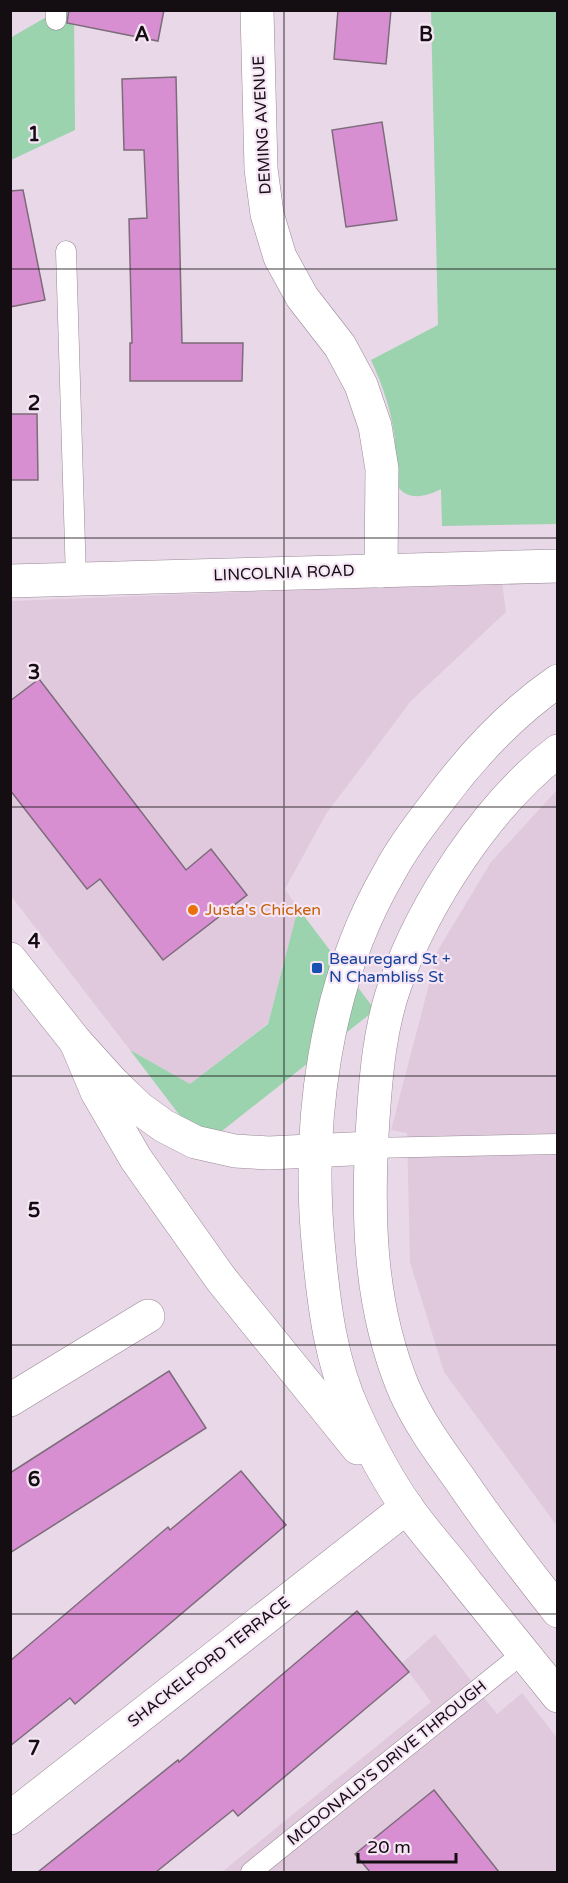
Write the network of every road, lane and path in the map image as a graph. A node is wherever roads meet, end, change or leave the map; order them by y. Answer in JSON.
{"nodes":[{"id":1,"x":257,"y":10,"type":"edge"},
{"id":2,"x":66,"y":251,"type":"dead end"},
{"id":3,"x":558,"y":566,"type":"edge"},
{"id":4,"x":381,"y":571,"type":"junction"},
{"id":5,"x":76,"y":579,"type":"junction"},
{"id":6,"x":10,"y":581,"type":"edge"},
{"id":7,"x":558,"y":681,"type":"edge"},
{"id":8,"x":558,"y":752,"type":"edge"},
{"id":9,"x":10,"y":959,"type":"edge"},
{"id":10,"x":76,"y":1042,"type":"junction"},
{"id":11,"x":558,"y":1144,"type":"edge"},
{"id":12,"x":371,"y":1148,"type":"junction"},
{"id":13,"x":316,"y":1150,"type":"junction"},
{"id":14,"x":148,"y":1317,"type":"dead end"},
{"id":15,"x":10,"y":1400,"type":"edge"},
{"id":16,"x":407,"y":1507,"type":"junction"},
{"id":17,"x":558,"y":1611,"type":"edge"},
{"id":18,"x":523,"y":1653,"type":"junction"},
{"id":19,"x":558,"y":1696,"type":"edge"},
{"id":20,"x":10,"y":1818,"type":"edge"},
{"id":21,"x":251,"y":1872,"type":"edge"}],
"edges":[{"from":1,"to":4,"type":"main road","name":"DEMING AVENUE"},
{"from":2,"to":5,"type":"lane"},
{"from":3,"to":4,"type":"main road","name":"LINCOLNIA ROAD"},
{"from":4,"to":5,"type":"main road","name":"LINCOLNIA ROAD"},
{"from":5,"to":6,"type":"main road","name":"LINCOLNIA ROAD"},
{"from":7,"to":13,"type":"main road"},
{"from":8,"to":12,"type":"main road"},
{"from":9,"to":10,"type":"main road"},
{"from":10,"to":13,"type":"main road"},
{"from":10,"to":16,"type":"main road"},
{"from":11,"to":12,"type":"lane"},
{"from":12,"to":13,"type":"main road"},
{"from":12,"to":17,"type":"main road"},
{"from":13,"to":16,"type":"main road"},
{"from":14,"to":15,"type":"main road"},
{"from":16,"to":18,"type":"main road"},
{"from":16,"to":20,"type":"main road","name":"SHACKELFORD TERRACE"},
{"from":18,"to":19,"type":"main road"},
{"from":18,"to":21,"type":"lane","name":"MCDONALD'S DRIVE THROUGH"}]}
